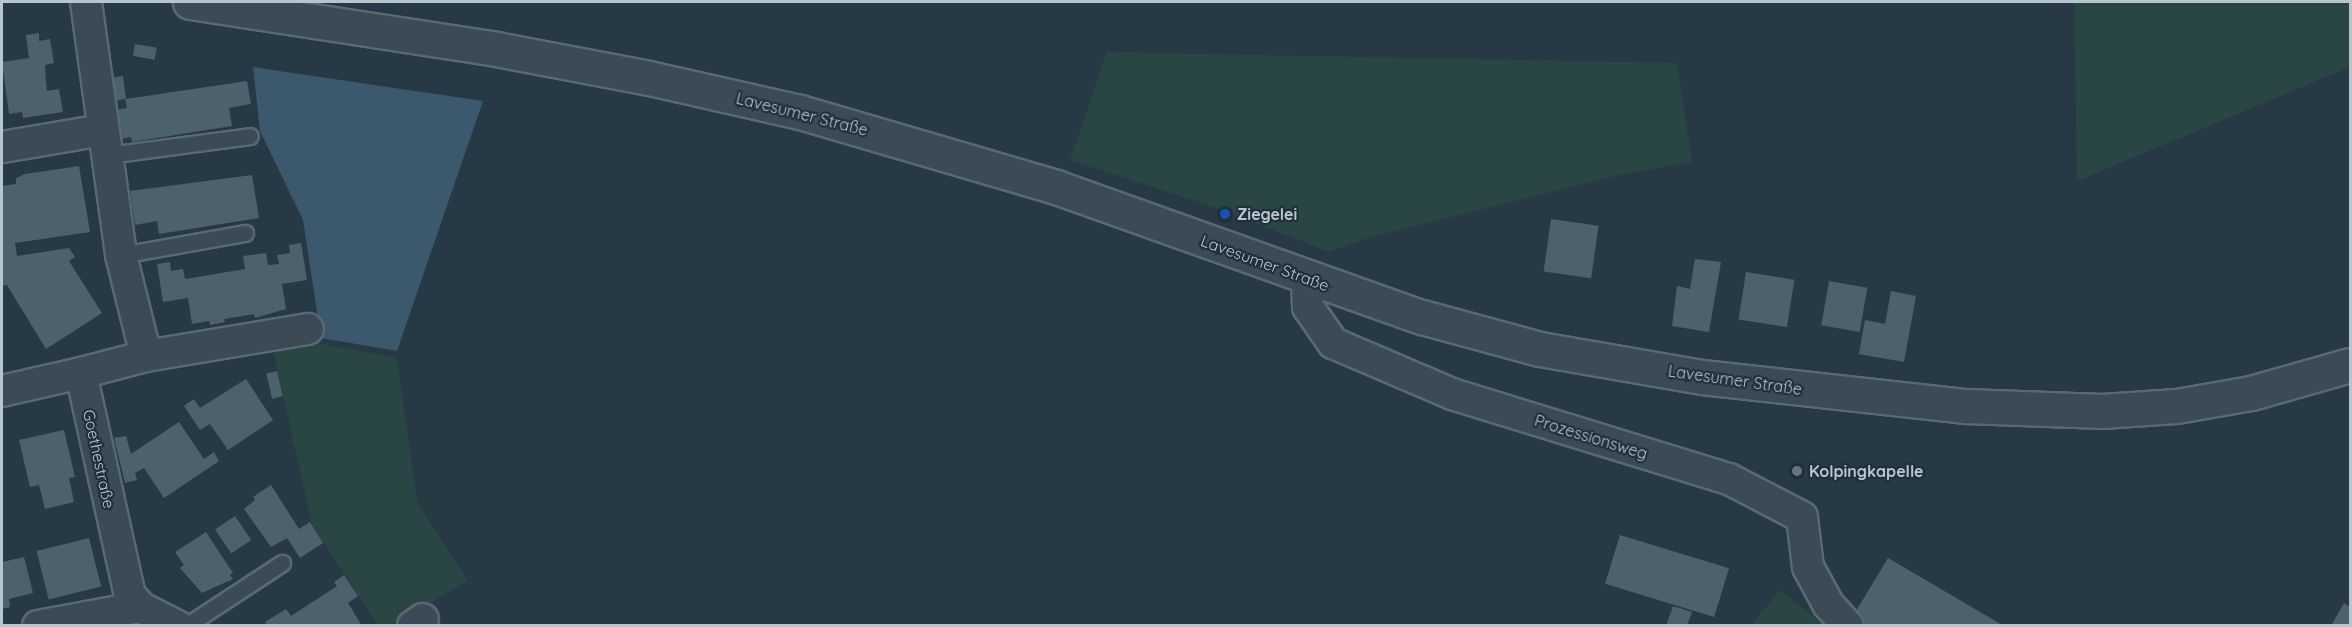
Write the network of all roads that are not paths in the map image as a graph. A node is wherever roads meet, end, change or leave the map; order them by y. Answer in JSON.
{"nodes":[{"id":1,"x":86,"y":2,"type":"edge"},
{"id":2,"x":190,"y":2,"type":"edge"},
{"id":3,"x":250,"y":136,"type":"dead end"},
{"id":4,"x":105,"y":143,"type":"junction"},
{"id":5,"x":2,"y":147,"type":"edge"},
{"id":6,"x":245,"y":233,"type":"dead end"},
{"id":7,"x":121,"y":255,"type":"junction"},
{"id":8,"x":1307,"y":278,"type":"junction"},
{"id":9,"x":308,"y":329,"type":"dead end"},
{"id":10,"x":146,"y":356,"type":"junction"},
{"id":11,"x":2350,"y":365,"type":"edge"},
{"id":12,"x":81,"y":373,"type":"junction"},
{"id":13,"x":2,"y":391,"type":"edge"},
{"id":14,"x":282,"y":563,"type":"dead end"},
{"id":15,"x":140,"y":607,"type":"junction"},
{"id":16,"x":38,"y":626,"type":"edge"},
{"id":17,"x":177,"y":626,"type":"edge"},
{"id":18,"x":186,"y":626,"type":"edge"},
{"id":19,"x":1848,"y":626,"type":"edge"}],
"edges":[{"from":1,"to":4,"type":"street"},
{"from":2,"to":8,"type":"street","name":"Lavesumer Straße"},
{"from":3,"to":4,"type":"lane"},
{"from":4,"to":5,"type":"street"},
{"from":4,"to":7,"type":"street"},
{"from":6,"to":7,"type":"lane"},
{"from":7,"to":10,"type":"street"},
{"from":8,"to":11,"type":"street","name":"Lavesumer Straße"},
{"from":8,"to":19,"type":"street","name":"Prozessionsweg"},
{"from":9,"to":10,"type":"street"},
{"from":10,"to":12,"type":"street"},
{"from":12,"to":13,"type":"street"},
{"from":12,"to":15,"type":"street","name":"Goethestraße"},
{"from":14,"to":18,"type":"lane"},
{"from":15,"to":16,"type":"street"},
{"from":15,"to":17,"type":"street"}]}
